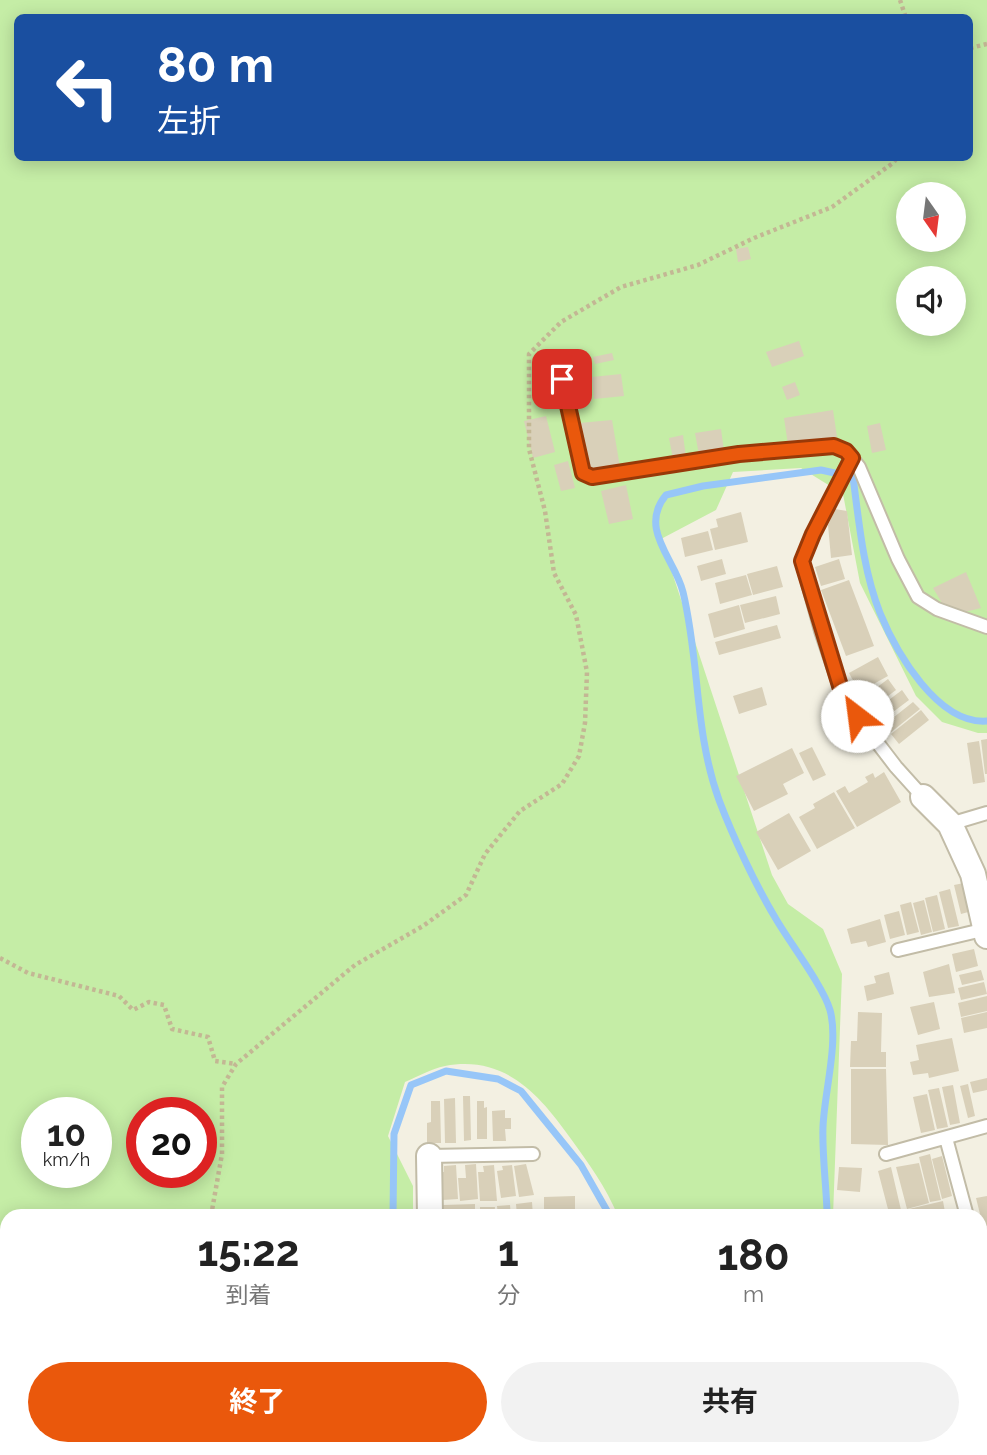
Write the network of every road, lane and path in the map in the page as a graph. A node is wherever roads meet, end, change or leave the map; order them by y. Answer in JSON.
{"nodes":[{"id":1,"x":895,"y":161,"type":"edge"},
{"id":2,"x":562,"y":379,"type":"dead end"},
{"id":3,"x":852,"y":458,"type":"junction"},
{"id":4,"x":987,"y":627,"type":"edge"},
{"id":5,"x":923,"y":797,"type":"joint"},
{"id":6,"x":987,"y":813,"type":"edge"},
{"id":7,"x":950,"y":824,"type":"junction"},
{"id":8,"x":986,"y":932,"type":"edge"},
{"id":9,"x":898,"y":950,"type":"dead end"},
{"id":10,"x":0,"y":958,"type":"edge"},
{"id":11,"x":236,"y":1064,"type":"junction"},
{"id":12,"x":987,"y":1126,"type":"edge"},
{"id":13,"x":946,"y":1138,"type":"junction"},
{"id":14,"x":533,"y":1154,"type":"dead end"},
{"id":15,"x":886,"y":1154,"type":"dead end"},
{"id":16,"x":429,"y":1156,"type":"joint"},
{"id":17,"x":212,"y":1209,"type":"edge"},
{"id":18,"x":430,"y":1209,"type":"edge"},
{"id":19,"x":965,"y":1209,"type":"edge"}],
"edges":[{"from":1,"to":11,"type":"path"},
{"from":2,"to":3,"type":"lane"},
{"from":3,"to":4,"type":"lane"},
{"from":3,"to":5,"type":"lane"},
{"from":5,"to":7,"type":"street"},
{"from":6,"to":7,"type":"lane"},
{"from":7,"to":8,"type":"street"},
{"from":8,"to":9,"type":"lane"},
{"from":10,"to":11,"type":"path"},
{"from":11,"to":17,"type":"path"},
{"from":12,"to":13,"type":"lane"},
{"from":13,"to":15,"type":"lane"},
{"from":13,"to":19,"type":"lane"},
{"from":14,"to":16,"type":"lane"},
{"from":16,"to":18,"type":"street"}]}
